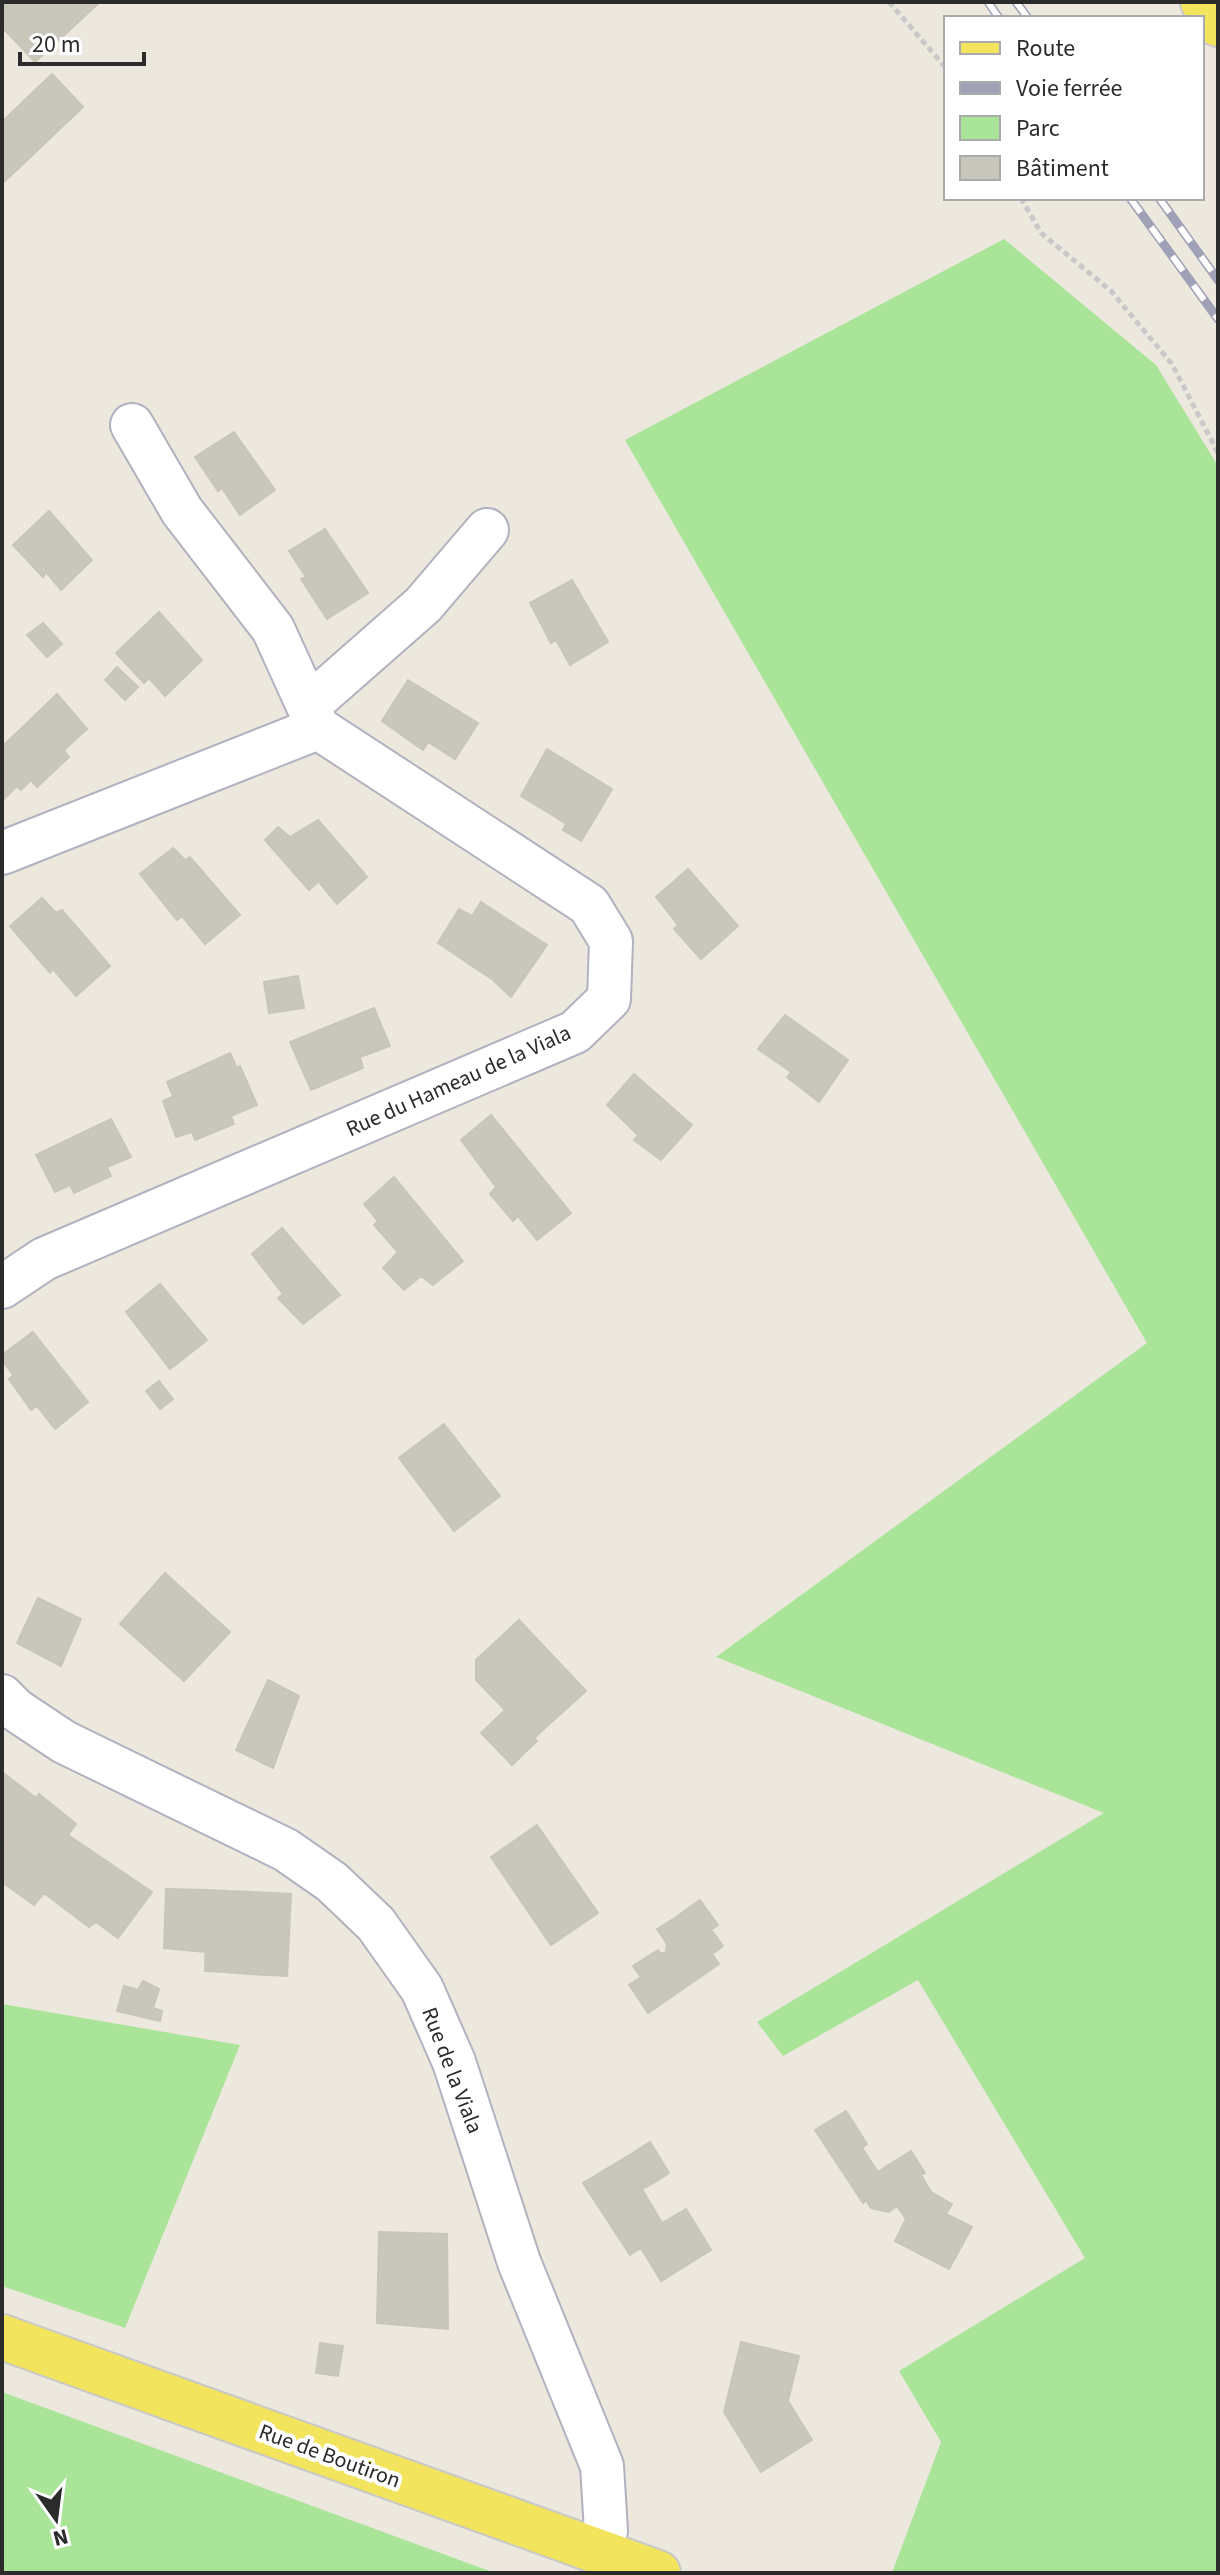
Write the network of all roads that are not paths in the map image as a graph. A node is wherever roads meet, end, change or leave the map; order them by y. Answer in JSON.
{"nodes":[{"id":1,"x":1203,"y":2,"type":"edge"},
{"id":2,"x":1218,"y":24,"type":"edge"},
{"id":3,"x":132,"y":425,"type":"dead end"},
{"id":4,"x":487,"y":530,"type":"dead end"},
{"id":5,"x":313,"y":717,"type":"junction"},
{"id":6,"x":2,"y":853,"type":"edge"},
{"id":7,"x":2,"y":1287,"type":"edge"},
{"id":8,"x":2,"y":1696,"type":"edge"},
{"id":9,"x":2,"y":2337,"type":"edge"},
{"id":10,"x":597,"y":2551,"type":"junction"},
{"id":11,"x":658,"y":2573,"type":"edge"}],
"edges":[{"from":1,"to":2,"type":"main road"},
{"from":3,"to":5,"type":"street"},
{"from":4,"to":5,"type":"street"},
{"from":5,"to":6,"type":"street"},
{"from":5,"to":7,"type":"street","name":"Rue du Hameau de la Viala"},
{"from":8,"to":10,"type":"street","name":"Rue de la Viala"},
{"from":9,"to":10,"type":"main road","name":"Rue de Boutiron"},
{"from":10,"to":11,"type":"main road","name":"Rue de Boutiron"}]}
